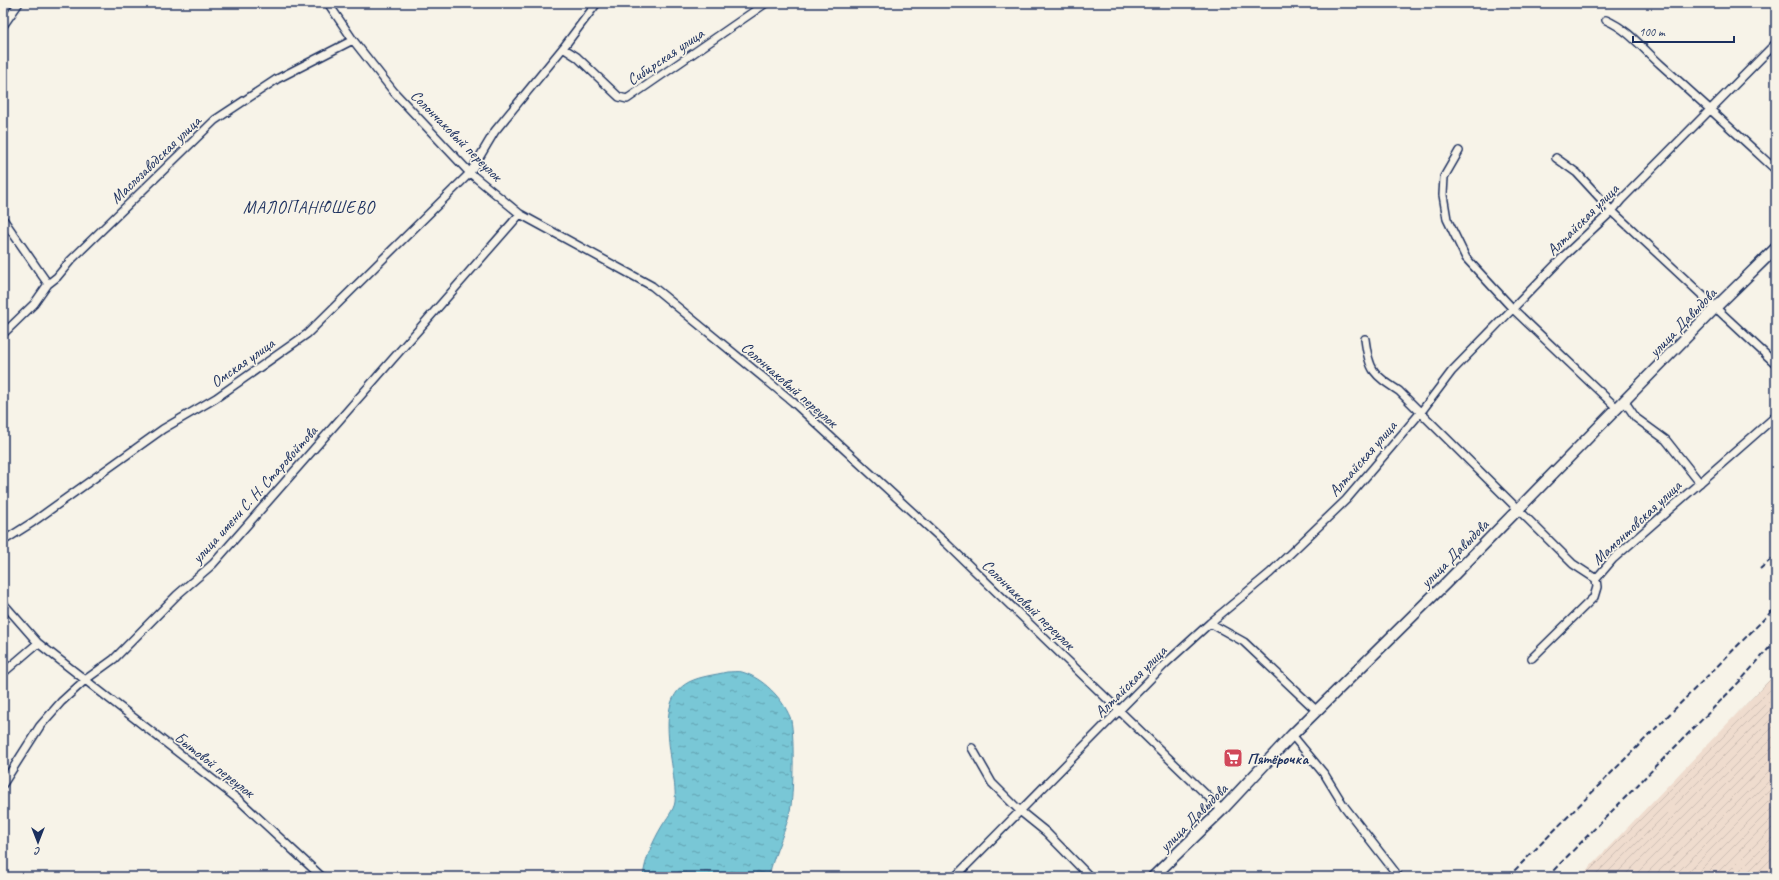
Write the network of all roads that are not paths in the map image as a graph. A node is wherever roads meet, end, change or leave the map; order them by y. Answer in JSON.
{"nodes":[{"id":1,"x":19,"y":3,"type":"edge"},
{"id":2,"x":328,"y":3,"type":"edge"},
{"id":3,"x":597,"y":3,"type":"edge"},
{"id":4,"x":766,"y":3,"type":"edge"},
{"id":5,"x":1606,"y":20,"type":"dead end"},
{"id":6,"x":3,"y":26,"type":"edge"},
{"id":7,"x":354,"y":40,"type":"junction"},
{"id":8,"x":1776,"y":43,"type":"edge"},
{"id":9,"x":563,"y":48,"type":"junction"},
{"id":10,"x":1710,"y":108,"type":"junction"},
{"id":11,"x":1459,"y":151,"type":"dead end"},
{"id":12,"x":1556,"y":158,"type":"dead end"},
{"id":13,"x":1776,"y":170,"type":"edge"},
{"id":14,"x":470,"y":173,"type":"junction"},
{"id":15,"x":1612,"y":211,"type":"junction"},
{"id":16,"x":520,"y":214,"type":"junction"},
{"id":17,"x":3,"y":220,"type":"edge"},
{"id":18,"x":1776,"y":248,"type":"edge"},
{"id":19,"x":48,"y":284,"type":"junction"},
{"id":20,"x":1715,"y":308,"type":"junction"},
{"id":21,"x":1514,"y":309,"type":"junction"},
{"id":22,"x":3,"y":334,"type":"edge"},
{"id":23,"x":1365,"y":339,"type":"dead end"},
{"id":24,"x":1776,"y":364,"type":"edge"},
{"id":25,"x":1621,"y":406,"type":"junction"},
{"id":26,"x":1421,"y":412,"type":"junction"},
{"id":27,"x":1776,"y":416,"type":"edge"},
{"id":28,"x":1700,"y":483,"type":"junction"},
{"id":29,"x":1518,"y":510,"type":"junction"},
{"id":30,"x":3,"y":541,"type":"edge"},
{"id":31,"x":1596,"y":579,"type":"junction"},
{"id":32,"x":3,"y":603,"type":"edge"},
{"id":33,"x":1210,"y":623,"type":"junction"},
{"id":34,"x":38,"y":643,"type":"junction"},
{"id":35,"x":1532,"y":658,"type":"dead end"},
{"id":36,"x":3,"y":673,"type":"edge"},
{"id":37,"x":85,"y":680,"type":"junction"},
{"id":38,"x":1120,"y":711,"type":"junction"},
{"id":39,"x":1317,"y":711,"type":"junction"},
{"id":40,"x":1292,"y":735,"type":"junction"},
{"id":41,"x":972,"y":748,"type":"dead end"},
{"id":42,"x":3,"y":784,"type":"edge"},
{"id":43,"x":1020,"y":810,"type":"junction"},
{"id":44,"x":1222,"y":810,"type":"junction"},
{"id":45,"x":322,"y":877,"type":"edge"},
{"id":46,"x":955,"y":877,"type":"edge"},
{"id":47,"x":1090,"y":877,"type":"edge"},
{"id":48,"x":1153,"y":877,"type":"edge"},
{"id":49,"x":1398,"y":877,"type":"edge"}],
"edges":[{"from":1,"to":6,"type":"street"},
{"from":2,"to":7,"type":"street","name":"Солончаковый переулок"},
{"from":3,"to":9,"type":"street"},
{"from":4,"to":9,"type":"street","name":"Сибирская улица"},
{"from":5,"to":10,"type":"street"},
{"from":7,"to":14,"type":"street","name":"Солончаковый переулок"},
{"from":7,"to":19,"type":"street","name":"Маслозаводская улица"},
{"from":8,"to":10,"type":"street","name":"Алтайская улица"},
{"from":9,"to":14,"type":"street"},
{"from":10,"to":13,"type":"street"},
{"from":10,"to":15,"type":"street","name":"Алтайская улица"},
{"from":11,"to":21,"type":"street"},
{"from":12,"to":15,"type":"street"},
{"from":14,"to":16,"type":"street","name":"Солончаковый переулок"},
{"from":14,"to":30,"type":"street","name":"Омская улица"},
{"from":15,"to":20,"type":"street"},
{"from":15,"to":21,"type":"street","name":"Алтайская улица"},
{"from":16,"to":37,"type":"street","name":"улица имени С. Н. Старовойтова"},
{"from":16,"to":38,"type":"street","name":"Солончаковый переулок"},
{"from":17,"to":19,"type":"street"},
{"from":18,"to":20,"type":"main road","name":"улица Давыдова"},
{"from":19,"to":22,"type":"street","name":"Маслозаводская улица"},
{"from":20,"to":24,"type":"street"},
{"from":20,"to":25,"type":"main road","name":"улица Давыдова"},
{"from":21,"to":25,"type":"street"},
{"from":21,"to":26,"type":"street","name":"Алтайская улица"},
{"from":23,"to":26,"type":"street"},
{"from":25,"to":28,"type":"street"},
{"from":25,"to":29,"type":"main road","name":"улица Давыдова"},
{"from":26,"to":29,"type":"street"},
{"from":26,"to":33,"type":"street","name":"Алтайская улица"},
{"from":27,"to":28,"type":"street","name":"Мамонтовская улица"},
{"from":28,"to":31,"type":"street","name":"Мамонтовская улица"},
{"from":29,"to":31,"type":"street"},
{"from":29,"to":39,"type":"main road","name":"улица Давыдова"},
{"from":31,"to":35,"type":"street","name":"Мамонтовская улица"},
{"from":32,"to":34,"type":"street","name":"Бытовой переулок"},
{"from":33,"to":38,"type":"street","name":"Алтайская улица"},
{"from":33,"to":39,"type":"street"},
{"from":34,"to":36,"type":"street"},
{"from":34,"to":37,"type":"street","name":"Бытовой переулок"},
{"from":37,"to":42,"type":"street","name":"улица имени С. Н. Старовойтова"},
{"from":37,"to":45,"type":"street","name":"Бытовой переулок"},
{"from":38,"to":43,"type":"street","name":"Алтайская улица"},
{"from":38,"to":44,"type":"street","name":"Солончаковый переулок"},
{"from":39,"to":40,"type":"main road","name":"улица Давыдова"},
{"from":40,"to":44,"type":"main road","name":"улица Давыдова"},
{"from":40,"to":49,"type":"street"},
{"from":41,"to":43,"type":"street"},
{"from":43,"to":46,"type":"street","name":"Алтайская улица"},
{"from":43,"to":47,"type":"street"},
{"from":44,"to":48,"type":"main road","name":"улица Давыдова"}]}
